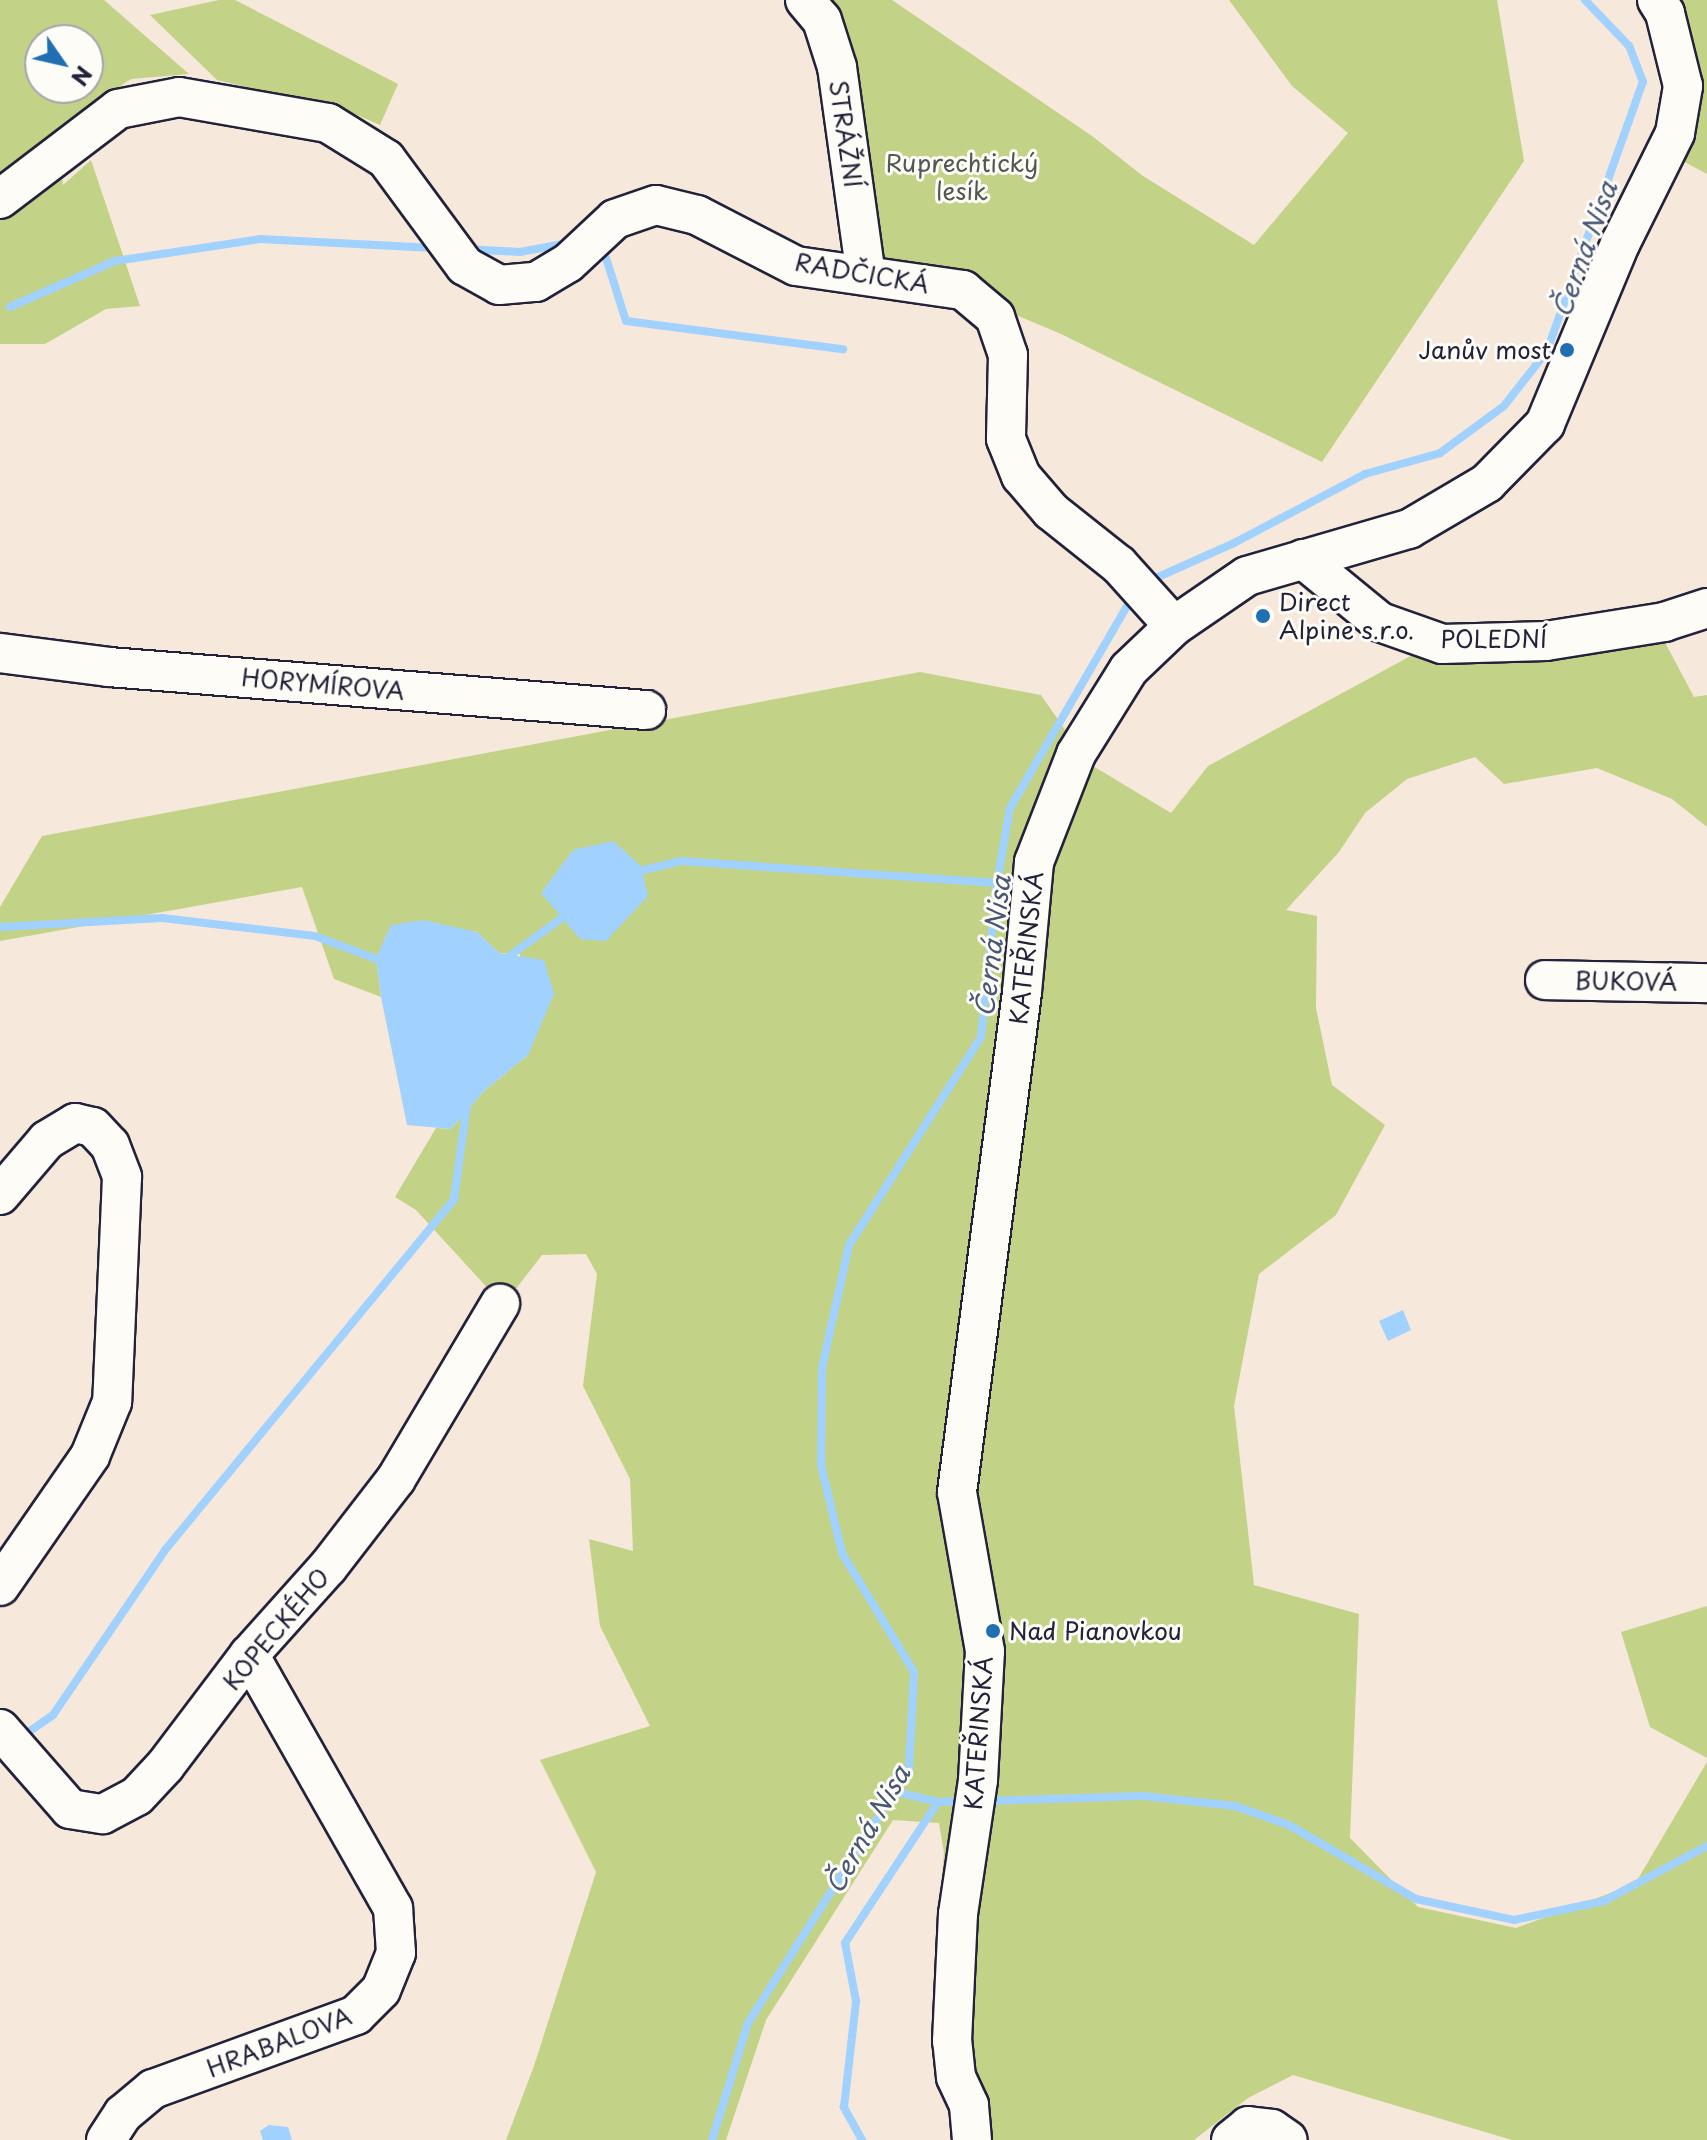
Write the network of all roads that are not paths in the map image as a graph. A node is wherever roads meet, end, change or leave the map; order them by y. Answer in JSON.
{"nodes":[{"id":1,"x":805,"y":0,"type":"edge"},
{"id":2,"x":1657,"y":0,"type":"edge"},
{"id":3,"x":0,"y":199,"type":"edge"},
{"id":4,"x":866,"y":275,"type":"junction"},
{"id":5,"x":1303,"y":559,"type":"junction"},
{"id":6,"x":1707,"y":608,"type":"edge"},
{"id":7,"x":1163,"y":614,"type":"junction"},
{"id":8,"x":0,"y":653,"type":"edge"},
{"id":9,"x":646,"y":710,"type":"dead end"},
{"id":10,"x":1545,"y":980,"type":"dead end"},
{"id":11,"x":1707,"y":983,"type":"edge"},
{"id":12,"x":0,"y":1195,"type":"edge"},
{"id":13,"x":500,"y":1304,"type":"dead end"},
{"id":14,"x":0,"y":1586,"type":"edge"},
{"id":15,"x":249,"y":1655,"type":"junction"},
{"id":16,"x":0,"y":1729,"type":"edge"},
{"id":17,"x":970,"y":2123,"type":"edge"},
{"id":18,"x":106,"y":2140,"type":"edge"},
{"id":19,"x":996,"y":2140,"type":"edge"},
{"id":20,"x":1231,"y":2140,"type":"edge"},
{"id":21,"x":1288,"y":2140,"type":"edge"}],
"edges":[{"from":1,"to":4,"type":"street","name":"STRÁŽNÍ"},
{"from":2,"to":5,"type":"street","name":"KATEŘINSKÁ"},
{"from":3,"to":4,"type":"street","name":"RADČICKÁ"},
{"from":4,"to":7,"type":"street","name":"RADČICKÁ"},
{"from":5,"to":6,"type":"street","name":"POLEDNÍ"},
{"from":5,"to":7,"type":"street","name":"KATEŘINSKÁ"},
{"from":7,"to":17,"type":"street","name":"KATEŘINSKÁ"},
{"from":8,"to":9,"type":"street","name":"HORYMÍROVA"},
{"from":10,"to":11,"type":"street","name":"BUKOVÁ"},
{"from":12,"to":14,"type":"street"},
{"from":13,"to":15,"type":"street","name":"KOPECKÉHO"},
{"from":15,"to":16,"type":"street","name":"KOPECKÉHO"},
{"from":15,"to":18,"type":"street","name":"HRABALOVA"},
{"from":17,"to":19,"type":"street"},
{"from":20,"to":21,"type":"street"}]}
